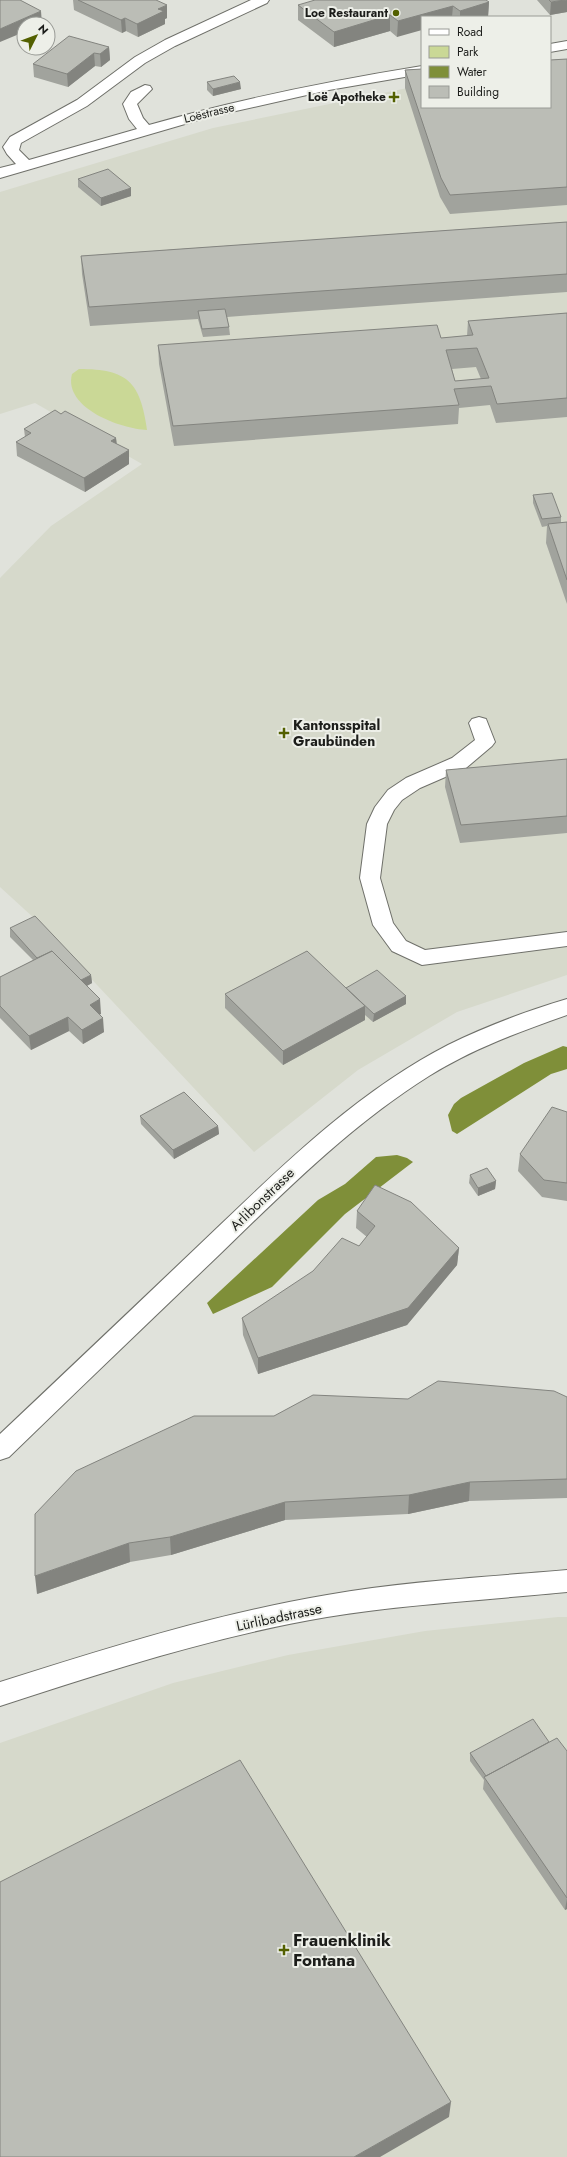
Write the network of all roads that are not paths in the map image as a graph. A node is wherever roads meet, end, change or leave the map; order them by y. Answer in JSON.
{"nodes":[{"id":1,"x":262,"y":0,"type":"edge"},
{"id":2,"x":567,"y":45,"type":"edge"},
{"id":3,"x":551,"y":48,"type":"edge"},
{"id":4,"x":421,"y":70,"type":"edge"},
{"id":5,"x":145,"y":89,"type":"dead end"},
{"id":6,"x":146,"y":130,"type":"junction"},
{"id":7,"x":26,"y":165,"type":"junction"},
{"id":8,"x":0,"y":173,"type":"edge"},
{"id":9,"x":479,"y":723,"type":"dead end"},
{"id":10,"x":567,"y":939,"type":"edge"},
{"id":11,"x":567,"y":1007,"type":"edge"},
{"id":12,"x":0,"y":1450,"type":"edge"},
{"id":13,"x":567,"y":1581,"type":"edge"},
{"id":14,"x":0,"y":1694,"type":"edge"}],
"edges":[{"from":1,"to":7,"type":"street"},
{"from":2,"to":3,"type":"street"},
{"from":4,"to":6,"type":"street","name":"Loëstrasse"},
{"from":5,"to":6,"type":"street"},
{"from":6,"to":7,"type":"street","name":"Loëstrasse"},
{"from":7,"to":8,"type":"street","name":"Loëstrasse"},
{"from":9,"to":10,"type":"street"},
{"from":11,"to":12,"type":"street","name":"Arlibonstrasse"},
{"from":13,"to":14,"type":"street","name":"Lürlibadstrasse"}]}
